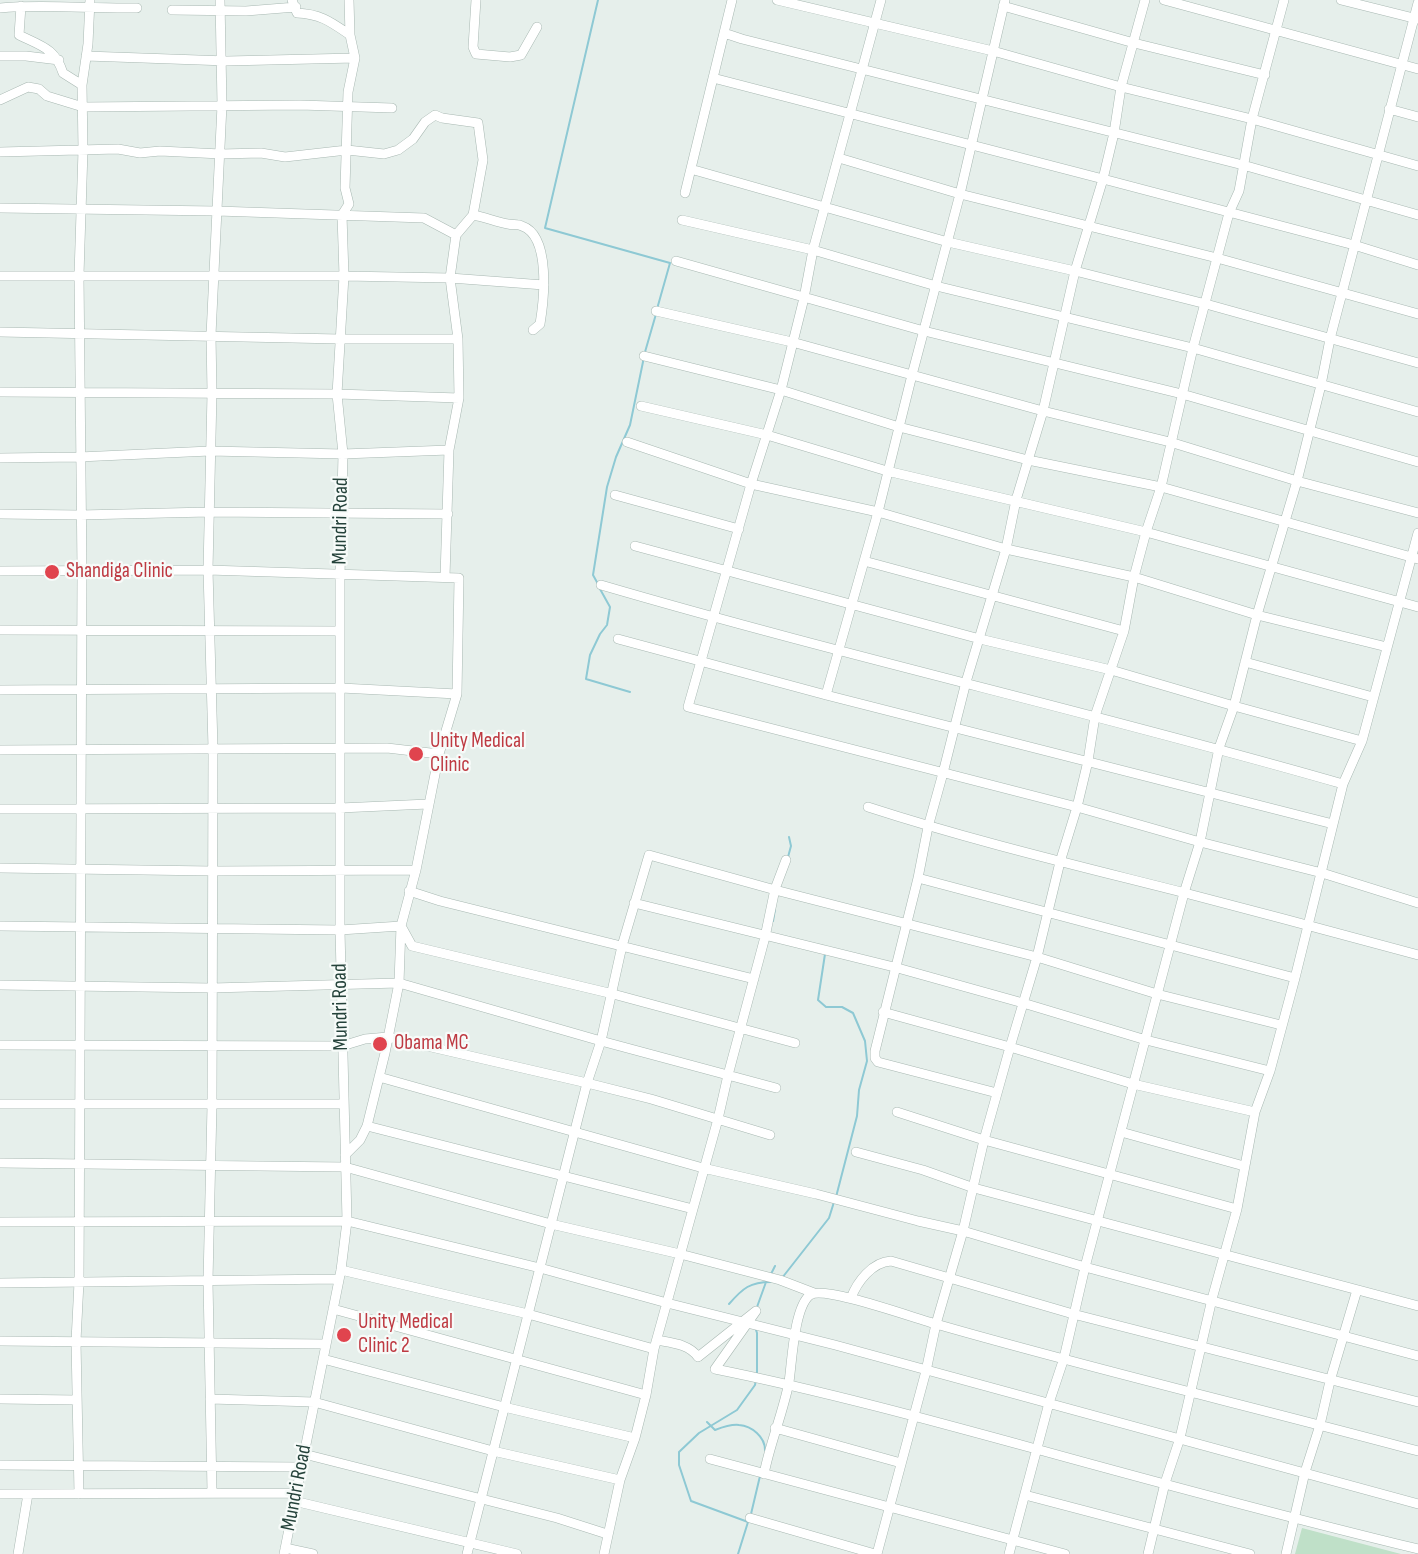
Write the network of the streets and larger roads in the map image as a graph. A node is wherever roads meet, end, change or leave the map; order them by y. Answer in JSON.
{"nodes":[{"id":1,"x":220,"y":0,"type":"edge"},
{"id":2,"x":349,"y":0,"type":"edge"},
{"id":3,"x":476,"y":0,"type":"edge"},
{"id":4,"x":732,"y":0,"type":"edge"},
{"id":5,"x":777,"y":0,"type":"edge"},
{"id":6,"x":880,"y":0,"type":"edge"},
{"id":7,"x":1145,"y":0,"type":"edge"},
{"id":8,"x":1164,"y":0,"type":"edge"},
{"id":9,"x":1284,"y":0,"type":"edge"},
{"id":10,"x":1341,"y":0,"type":"edge"},
{"id":11,"x":1004,"y":3,"type":"edge"},
{"id":12,"x":1418,"y":3,"type":"edge"},
{"id":13,"x":89,"y":4,"type":"edge"},
{"id":14,"x":294,"y":4,"type":"edge"},
{"id":15,"x":21,"y":6,"type":"junction"},
{"id":16,"x":0,"y":8,"type":"edge"},
{"id":17,"x":137,"y":8,"type":"dead end"},
{"id":18,"x":172,"y":10,"type":"dead end"},
{"id":19,"x":220,"y":11,"type":"junction"},
{"id":20,"x":1415,"y":19,"type":"edge"},
{"id":21,"x":874,"y":23,"type":"junction"},
{"id":22,"x":537,"y":27,"type":"dead end"},
{"id":23,"x":1276,"y":31,"type":"junction"},
{"id":24,"x":724,"y":33,"type":"junction"},
{"id":25,"x":350,"y":35,"type":"junction"},
{"id":26,"x":1134,"y":43,"type":"junction"},
{"id":27,"x":993,"y":51,"type":"junction"},
{"id":28,"x":0,"y":56,"type":"edge"},
{"id":29,"x":86,"y":56,"type":"junction"},
{"id":30,"x":355,"y":58,"type":"junction"},
{"id":31,"x":59,"y":60,"type":"junction"},
{"id":32,"x":220,"y":61,"type":"junction"},
{"id":33,"x":1401,"y":65,"type":"junction"},
{"id":34,"x":862,"y":69,"type":"junction"},
{"id":35,"x":1418,"y":69,"type":"edge"},
{"id":36,"x":1265,"y":75,"type":"junction"},
{"id":37,"x":713,"y":78,"type":"junction"},
{"id":38,"x":82,"y":85,"type":"junction"},
{"id":39,"x":1121,"y":87,"type":"junction"},
{"id":40,"x":0,"y":100,"type":"edge"},
{"id":41,"x":982,"y":100,"type":"junction"},
{"id":42,"x":222,"y":105,"type":"junction"},
{"id":43,"x":83,"y":107,"type":"junction"},
{"id":44,"x":348,"y":107,"type":"junction"},
{"id":45,"x":392,"y":108,"type":"dead end"},
{"id":46,"x":1389,"y":109,"type":"junction"},
{"id":47,"x":849,"y":113,"type":"junction"},
{"id":48,"x":1418,"y":117,"type":"edge"},
{"id":49,"x":1252,"y":119,"type":"junction"},
{"id":50,"x":1114,"y":133,"type":"junction"},
{"id":51,"x":971,"y":145,"type":"junction"},
{"id":52,"x":83,"y":150,"type":"junction"},
{"id":53,"x":347,"y":150,"type":"junction"},
{"id":54,"x":0,"y":152,"type":"edge"},
{"id":55,"x":221,"y":154,"type":"junction"},
{"id":56,"x":1379,"y":156,"type":"junction"},
{"id":57,"x":839,"y":158,"type":"junction"},
{"id":58,"x":1243,"y":165,"type":"junction"},
{"id":59,"x":1418,"y":166,"type":"edge"},
{"id":60,"x":694,"y":170,"type":"dead end"},
{"id":61,"x":1103,"y":179,"type":"junction"},
{"id":62,"x":685,"y":193,"type":"dead end"},
{"id":63,"x":960,"y":194,"type":"junction"},
{"id":64,"x":1366,"y":201,"type":"junction"},
{"id":65,"x":825,"y":206,"type":"junction"},
{"id":66,"x":0,"y":208,"type":"edge"},
{"id":67,"x":81,"y":209,"type":"junction"},
{"id":68,"x":217,"y":211,"type":"junction"},
{"id":69,"x":1229,"y":213,"type":"junction"},
{"id":70,"x":342,"y":215,"type":"junction"},
{"id":71,"x":472,"y":215,"type":"junction"},
{"id":72,"x":1418,"y":215,"type":"edge"},
{"id":73,"x":682,"y":220,"type":"dead end"},
{"id":74,"x":1088,"y":225,"type":"junction"},
{"id":75,"x":456,"y":235,"type":"junction"},
{"id":76,"x":948,"y":242,"type":"junction"},
{"id":77,"x":1354,"y":245,"type":"junction"},
{"id":78,"x":813,"y":250,"type":"junction"},
{"id":79,"x":1217,"y":258,"type":"junction"},
{"id":80,"x":676,"y":261,"type":"dead end"},
{"id":81,"x":1418,"y":265,"type":"edge"},
{"id":82,"x":1075,"y":271,"type":"junction"},
{"id":83,"x":79,"y":275,"type":"junction"},
{"id":84,"x":0,"y":276,"type":"edge"},
{"id":85,"x":344,"y":276,"type":"junction"},
{"id":86,"x":213,"y":278,"type":"junction"},
{"id":87,"x":450,"y":278,"type":"junction"},
{"id":88,"x":544,"y":285,"type":"junction"},
{"id":89,"x":936,"y":286,"type":"junction"},
{"id":90,"x":1342,"y":292,"type":"junction"},
{"id":91,"x":804,"y":298,"type":"junction"},
{"id":92,"x":1206,"y":304,"type":"junction"},
{"id":93,"x":656,"y":311,"type":"dead end"},
{"id":94,"x":1418,"y":314,"type":"edge"},
{"id":95,"x":1065,"y":316,"type":"junction"},
{"id":96,"x":533,"y":330,"type":"dead end"},
{"id":97,"x":924,"y":331,"type":"junction"},
{"id":98,"x":0,"y":332,"type":"edge"},
{"id":99,"x":80,"y":334,"type":"junction"},
{"id":100,"x":211,"y":335,"type":"junction"},
{"id":101,"x":340,"y":339,"type":"junction"},
{"id":102,"x":458,"y":339,"type":"junction"},
{"id":103,"x":1330,"y":339,"type":"junction"},
{"id":104,"x":792,"y":342,"type":"junction"},
{"id":105,"x":1193,"y":348,"type":"junction"},
{"id":106,"x":644,"y":356,"type":"dead end"},
{"id":107,"x":1053,"y":363,"type":"junction"},
{"id":108,"x":1418,"y":363,"type":"edge"},
{"id":109,"x":912,"y":375,"type":"junction"},
{"id":110,"x":1321,"y":385,"type":"junction"},
{"id":111,"x":781,"y":390,"type":"junction"},
{"id":112,"x":0,"y":392,"type":"edge"},
{"id":113,"x":79,"y":393,"type":"junction"},
{"id":114,"x":212,"y":393,"type":"junction"},
{"id":115,"x":337,"y":394,"type":"junction"},
{"id":116,"x":1182,"y":394,"type":"junction"},
{"id":117,"x":459,"y":398,"type":"junction"},
{"id":118,"x":641,"y":406,"type":"dead end"},
{"id":119,"x":1042,"y":411,"type":"junction"},
{"id":120,"x":1418,"y":412,"type":"edge"},
{"id":121,"x":899,"y":427,"type":"junction"},
{"id":122,"x":1309,"y":431,"type":"junction"},
{"id":123,"x":767,"y":435,"type":"junction"},
{"id":124,"x":627,"y":442,"type":"dead end"},
{"id":125,"x":1170,"y":442,"type":"junction"},
{"id":126,"x":449,"y":450,"type":"junction"},
{"id":127,"x":210,"y":451,"type":"junction"},
{"id":128,"x":343,"y":454,"type":"junction"},
{"id":129,"x":79,"y":457,"type":"junction"},
{"id":130,"x":0,"y":458,"type":"edge"},
{"id":131,"x":1028,"y":460,"type":"junction"},
{"id":132,"x":1418,"y":462,"type":"edge"},
{"id":133,"x":887,"y":471,"type":"junction"},
{"id":134,"x":1297,"y":481,"type":"junction"},
{"id":135,"x":751,"y":484,"type":"junction"},
{"id":136,"x":1161,"y":487,"type":"junction"},
{"id":137,"x":615,"y":495,"type":"dead end"},
{"id":138,"x":1016,"y":500,"type":"junction"},
{"id":139,"x":209,"y":512,"type":"junction"},
{"id":140,"x":878,"y":512,"type":"junction"},
{"id":141,"x":342,"y":513,"type":"junction"},
{"id":142,"x":1418,"y":513,"type":"edge"},
{"id":143,"x":0,"y":514,"type":"edge"},
{"id":144,"x":448,"y":514,"type":"junction"},
{"id":145,"x":80,"y":515,"type":"junction"},
{"id":146,"x":1285,"y":522,"type":"junction"},
{"id":147,"x":739,"y":529,"type":"junction"},
{"id":148,"x":1146,"y":532,"type":"junction"},
{"id":149,"x":1418,"y":533,"type":"edge"},
{"id":150,"x":635,"y":546,"type":"dead end"},
{"id":151,"x":1006,"y":549,"type":"junction"},
{"id":152,"x":1415,"y":559,"type":"edge"},
{"id":153,"x":864,"y":561,"type":"junction"},
{"id":154,"x":1272,"y":567,"type":"junction"},
{"id":155,"x":208,"y":570,"type":"junction"},
{"id":156,"x":728,"y":570,"type":"junction"},
{"id":157,"x":0,"y":571,"type":"edge"},
{"id":158,"x":82,"y":572,"type":"junction"},
{"id":159,"x":340,"y":575,"type":"junction"},
{"id":160,"x":445,"y":577,"type":"junction"},
{"id":161,"x":1134,"y":578,"type":"junction"},
{"id":162,"x":602,"y":585,"type":"dead end"},
{"id":163,"x":992,"y":596,"type":"junction"},
{"id":164,"x":1399,"y":602,"type":"junction"},
{"id":165,"x":851,"y":605,"type":"junction"},
{"id":166,"x":1418,"y":607,"type":"edge"},
{"id":167,"x":1257,"y":615,"type":"junction"},
{"id":168,"x":713,"y":618,"type":"junction"},
{"id":169,"x":81,"y":629,"type":"junction"},
{"id":170,"x":0,"y":630,"type":"edge"},
{"id":171,"x":209,"y":630,"type":"junction"},
{"id":172,"x":340,"y":631,"type":"junction"},
{"id":173,"x":1124,"y":631,"type":"junction"},
{"id":174,"x":618,"y":639,"type":"dead end"},
{"id":175,"x":980,"y":639,"type":"junction"},
{"id":176,"x":1387,"y":647,"type":"junction"},
{"id":177,"x":838,"y":649,"type":"junction"},
{"id":178,"x":1245,"y":662,"type":"junction"},
{"id":179,"x":702,"y":663,"type":"junction"},
{"id":180,"x":1111,"y":670,"type":"junction"},
{"id":181,"x":966,"y":682,"type":"junction"},
{"id":182,"x":341,"y":688,"type":"junction"},
{"id":183,"x":80,"y":689,"type":"junction"},
{"id":184,"x":211,"y":689,"type":"junction"},
{"id":185,"x":0,"y":690,"type":"edge"},
{"id":186,"x":457,"y":694,"type":"junction"},
{"id":187,"x":826,"y":695,"type":"junction"},
{"id":188,"x":1373,"y":697,"type":"junction"},
{"id":189,"x":1234,"y":706,"type":"junction"},
{"id":190,"x":1095,"y":716,"type":"junction"},
{"id":191,"x":954,"y":728,"type":"junction"},
{"id":192,"x":1362,"y":741,"type":"junction"},
{"id":193,"x":213,"y":748,"type":"junction"},
{"id":194,"x":1219,"y":748,"type":"junction"},
{"id":195,"x":80,"y":749,"type":"junction"},
{"id":196,"x":339,"y":749,"type":"junction"},
{"id":197,"x":0,"y":750,"type":"edge"},
{"id":198,"x":439,"y":754,"type":"junction"},
{"id":199,"x":1088,"y":761,"type":"junction"},
{"id":200,"x":943,"y":773,"type":"junction"},
{"id":201,"x":1343,"y":784,"type":"junction"},
{"id":202,"x":1209,"y":794,"type":"junction"},
{"id":203,"x":428,"y":804,"type":"junction"},
{"id":204,"x":868,"y":807,"type":"dead end"},
{"id":205,"x":1077,"y":807,"type":"junction"},
{"id":206,"x":211,"y":808,"type":"junction"},
{"id":207,"x":340,"y":808,"type":"junction"},
{"id":208,"x":0,"y":809,"type":"edge"},
{"id":209,"x":80,"y":809,"type":"junction"},
{"id":210,"x":1333,"y":824,"type":"junction"},
{"id":211,"x":928,"y":826,"type":"junction"},
{"id":212,"x":1200,"y":842,"type":"junction"},
{"id":213,"x":786,"y":860,"type":"dead end"},
{"id":214,"x":1060,"y":862,"type":"junction"},
{"id":215,"x":0,"y":868,"type":"edge"},
{"id":216,"x":81,"y":869,"type":"junction"},
{"id":217,"x":340,"y":870,"type":"junction"},
{"id":218,"x":416,"y":870,"type":"junction"},
{"id":219,"x":213,"y":871,"type":"junction"},
{"id":220,"x":1322,"y":873,"type":"junction"},
{"id":221,"x":918,"y":878,"type":"junction"},
{"id":222,"x":775,"y":889,"type":"junction"},
{"id":223,"x":409,"y":891,"type":"junction"},
{"id":224,"x":1184,"y":893,"type":"junction"},
{"id":225,"x":634,"y":903,"type":"junction"},
{"id":226,"x":1418,"y":903,"type":"edge"},
{"id":227,"x":1048,"y":912,"type":"junction"},
{"id":228,"x":906,"y":923,"type":"junction"},
{"id":229,"x":1308,"y":925,"type":"junction"},
{"id":230,"x":0,"y":926,"type":"edge"},
{"id":231,"x":401,"y":926,"type":"junction"},
{"id":232,"x":81,"y":927,"type":"junction"},
{"id":233,"x":212,"y":930,"type":"junction"},
{"id":234,"x":340,"y":930,"type":"junction"},
{"id":235,"x":765,"y":937,"type":"junction"},
{"id":236,"x":622,"y":946,"type":"junction"},
{"id":237,"x":1171,"y":946,"type":"junction"},
{"id":238,"x":1418,"y":955,"type":"edge"},
{"id":239,"x":1037,"y":957,"type":"junction"},
{"id":240,"x":894,"y":967,"type":"junction"},
{"id":241,"x":1295,"y":978,"type":"junction"},
{"id":242,"x":754,"y":979,"type":"junction"},
{"id":243,"x":399,"y":983,"type":"junction"},
{"id":244,"x":0,"y":985,"type":"edge"},
{"id":245,"x":340,"y":985,"type":"junction"},
{"id":246,"x":80,"y":986,"type":"junction"},
{"id":247,"x":212,"y":988,"type":"junction"},
{"id":248,"x":613,"y":994,"type":"junction"},
{"id":249,"x":1157,"y":994,"type":"junction"},
{"id":250,"x":1023,"y":1003,"type":"junction"},
{"id":251,"x":884,"y":1012,"type":"junction"},
{"id":252,"x":1281,"y":1025,"type":"junction"},
{"id":253,"x":741,"y":1028,"type":"junction"},
{"id":254,"x":388,"y":1037,"type":"junction"},
{"id":255,"x":1146,"y":1040,"type":"junction"},
{"id":256,"x":601,"y":1041,"type":"junction"},
{"id":257,"x":795,"y":1043,"type":"dead end"},
{"id":258,"x":0,"y":1045,"type":"edge"},
{"id":259,"x":80,"y":1045,"type":"junction"},
{"id":260,"x":212,"y":1046,"type":"junction"},
{"id":261,"x":342,"y":1046,"type":"junction"},
{"id":262,"x":1010,"y":1047,"type":"junction"},
{"id":263,"x":1270,"y":1071,"type":"junction"},
{"id":264,"x":728,"y":1075,"type":"junction"},
{"id":265,"x":379,"y":1077,"type":"junction"},
{"id":266,"x":587,"y":1083,"type":"junction"},
{"id":267,"x":1133,"y":1084,"type":"junction"},
{"id":268,"x":776,"y":1088,"type":"dead end"},
{"id":269,"x":997,"y":1093,"type":"junction"},
{"id":270,"x":0,"y":1104,"type":"edge"},
{"id":271,"x":80,"y":1104,"type":"junction"},
{"id":272,"x":343,"y":1104,"type":"junction"},
{"id":273,"x":212,"y":1105,"type":"junction"},
{"id":274,"x":897,"y":1112,"type":"dead end"},
{"id":275,"x":1255,"y":1112,"type":"junction"},
{"id":276,"x":718,"y":1119,"type":"junction"},
{"id":277,"x":367,"y":1126,"type":"junction"},
{"id":278,"x":575,"y":1132,"type":"junction"},
{"id":279,"x":1121,"y":1132,"type":"junction"},
{"id":280,"x":770,"y":1135,"type":"dead end"},
{"id":281,"x":984,"y":1140,"type":"junction"},
{"id":282,"x":856,"y":1152,"type":"dead end"},
{"id":283,"x":345,"y":1155,"type":"junction"},
{"id":284,"x":0,"y":1163,"type":"edge"},
{"id":285,"x":80,"y":1163,"type":"junction"},
{"id":286,"x":211,"y":1164,"type":"junction"},
{"id":287,"x":1244,"y":1166,"type":"junction"},
{"id":288,"x":345,"y":1167,"type":"junction"},
{"id":289,"x":703,"y":1168,"type":"junction"},
{"id":290,"x":1110,"y":1173,"type":"junction"},
{"id":291,"x":563,"y":1176,"type":"junction"},
{"id":292,"x":974,"y":1188,"type":"junction"},
{"id":293,"x":693,"y":1209,"type":"junction"},
{"id":294,"x":1237,"y":1209,"type":"junction"},
{"id":295,"x":1098,"y":1220,"type":"junction"},
{"id":296,"x":347,"y":1221,"type":"junction"},
{"id":297,"x":0,"y":1222,"type":"edge"},
{"id":298,"x":79,"y":1222,"type":"junction"},
{"id":299,"x":210,"y":1223,"type":"junction"},
{"id":300,"x":551,"y":1224,"type":"junction"},
{"id":301,"x":963,"y":1231,"type":"junction"},
{"id":302,"x":1225,"y":1253,"type":"junction"},
{"id":303,"x":680,"y":1254,"type":"junction"},
{"id":304,"x":1085,"y":1267,"type":"junction"},
{"id":305,"x":540,"y":1268,"type":"junction"},
{"id":306,"x":340,"y":1274,"type":"junction"},
{"id":307,"x":949,"y":1279,"type":"junction"},
{"id":308,"x":208,"y":1281,"type":"junction"},
{"id":309,"x":79,"y":1282,"type":"junction"},
{"id":310,"x":0,"y":1283,"type":"edge"},
{"id":311,"x":1357,"y":1290,"type":"junction"},
{"id":312,"x":814,"y":1293,"type":"junction"},
{"id":313,"x":851,"y":1298,"type":"junction"},
{"id":314,"x":1212,"y":1299,"type":"junction"},
{"id":315,"x":667,"y":1303,"type":"junction"},
{"id":316,"x":1418,"y":1306,"type":"edge"},
{"id":317,"x":333,"y":1309,"type":"junction"},
{"id":318,"x":528,"y":1314,"type":"junction"},
{"id":319,"x":1073,"y":1314,"type":"junction"},
{"id":320,"x":936,"y":1324,"type":"junction"},
{"id":321,"x":795,"y":1335,"type":"junction"},
{"id":322,"x":1342,"y":1335,"type":"junction"},
{"id":323,"x":0,"y":1341,"type":"edge"},
{"id":324,"x":76,"y":1341,"type":"junction"},
{"id":325,"x":209,"y":1342,"type":"junction"},
{"id":326,"x":326,"y":1344,"type":"junction"},
{"id":327,"x":655,"y":1344,"type":"junction"},
{"id":328,"x":1201,"y":1348,"type":"junction"},
{"id":329,"x":1418,"y":1356,"type":"edge"},
{"id":330,"x":1064,"y":1358,"type":"junction"},
{"id":331,"x":323,"y":1359,"type":"junction"},
{"id":332,"x":517,"y":1360,"type":"junction"},
{"id":333,"x":926,"y":1371,"type":"junction"},
{"id":334,"x":1330,"y":1381,"type":"junction"},
{"id":335,"x":789,"y":1384,"type":"junction"},
{"id":336,"x":1191,"y":1392,"type":"junction"},
{"id":337,"x":646,"y":1395,"type":"junction"},
{"id":338,"x":0,"y":1399,"type":"edge"},
{"id":339,"x":210,"y":1399,"type":"junction"},
{"id":340,"x":77,"y":1400,"type":"junction"},
{"id":341,"x":314,"y":1402,"type":"junction"},
{"id":342,"x":1418,"y":1402,"type":"edge"},
{"id":343,"x":1049,"y":1403,"type":"junction"},
{"id":344,"x":504,"y":1407,"type":"junction"},
{"id":345,"x":914,"y":1415,"type":"junction"},
{"id":346,"x":1320,"y":1425,"type":"junction"},
{"id":347,"x":775,"y":1428,"type":"junction"},
{"id":348,"x":635,"y":1438,"type":"junction"},
{"id":349,"x":1179,"y":1438,"type":"junction"},
{"id":350,"x":1037,"y":1450,"type":"junction"},
{"id":351,"x":493,"y":1451,"type":"junction"},
{"id":352,"x":1418,"y":1451,"type":"edge"},
{"id":353,"x":304,"y":1454,"type":"junction"},
{"id":354,"x":710,"y":1459,"type":"dead end"},
{"id":355,"x":901,"y":1463,"type":"junction"},
{"id":356,"x":78,"y":1464,"type":"junction"},
{"id":357,"x":0,"y":1465,"type":"edge"},
{"id":358,"x":212,"y":1466,"type":"junction"},
{"id":359,"x":301,"y":1467,"type":"junction"},
{"id":360,"x":1305,"y":1472,"type":"junction"},
{"id":361,"x":764,"y":1474,"type":"junction"},
{"id":362,"x":620,"y":1480,"type":"junction"},
{"id":363,"x":1166,"y":1483,"type":"junction"},
{"id":364,"x":212,"y":1492,"type":"junction"},
{"id":365,"x":0,"y":1494,"type":"edge"},
{"id":366,"x":28,"y":1494,"type":"junction"},
{"id":367,"x":79,"y":1494,"type":"junction"},
{"id":368,"x":1025,"y":1495,"type":"junction"},
{"id":369,"x":295,"y":1497,"type":"junction"},
{"id":370,"x":480,"y":1498,"type":"junction"},
{"id":371,"x":1418,"y":1504,"type":"edge"},
{"id":372,"x":888,"y":1506,"type":"junction"},
{"id":373,"x":750,"y":1518,"type":"dead end"},
{"id":374,"x":1295,"y":1520,"type":"junction"},
{"id":375,"x":1154,"y":1527,"type":"junction"},
{"id":376,"x":607,"y":1534,"type":"junction"},
{"id":377,"x":1013,"y":1542,"type":"junction"},
{"id":378,"x":470,"y":1543,"type":"junction"},
{"id":379,"x":1418,"y":1549,"type":"edge"},
{"id":380,"x":284,"y":1551,"type":"edge"},
{"id":381,"x":18,"y":1554,"type":"edge"},
{"id":382,"x":313,"y":1554,"type":"edge"},
{"id":383,"x":467,"y":1554,"type":"edge"},
{"id":384,"x":517,"y":1554,"type":"edge"},
{"id":385,"x":604,"y":1554,"type":"edge"},
{"id":386,"x":876,"y":1554,"type":"edge"},
{"id":387,"x":1010,"y":1554,"type":"edge"},
{"id":388,"x":1065,"y":1554,"type":"edge"},
{"id":389,"x":1148,"y":1554,"type":"edge"},
{"id":390,"x":1250,"y":1554,"type":"edge"},
{"id":391,"x":1286,"y":1554,"type":"edge"}],
"edges":[{"from":1,"to":19,"type":"street"},
{"from":2,"to":25,"type":"street"},
{"from":3,"to":22,"type":"street"},
{"from":4,"to":24,"type":"street"},
{"from":5,"to":21,"type":"street"},
{"from":6,"to":21,"type":"street"},
{"from":7,"to":26,"type":"street"},
{"from":8,"to":23,"type":"street"},
{"from":9,"to":23,"type":"street"},
{"from":10,"to":20,"type":"street"},
{"from":11,"to":26,"type":"street"},
{"from":11,"to":27,"type":"street"},
{"from":12,"to":20,"type":"street"},
{"from":13,"to":15,"type":"street"},
{"from":13,"to":17,"type":"street"},
{"from":13,"to":29,"type":"street"},
{"from":14,"to":19,"type":"street"},
{"from":14,"to":25,"type":"street"},
{"from":15,"to":16,"type":"street"},
{"from":15,"to":31,"type":"street"},
{"from":18,"to":19,"type":"street"},
{"from":19,"to":32,"type":"street"},
{"from":20,"to":33,"type":"street"},
{"from":21,"to":27,"type":"street"},
{"from":21,"to":34,"type":"street"},
{"from":23,"to":33,"type":"street"},
{"from":23,"to":36,"type":"street"},
{"from":24,"to":34,"type":"street"},
{"from":24,"to":37,"type":"street"},
{"from":25,"to":30,"type":"street"},
{"from":26,"to":36,"type":"street"},
{"from":26,"to":39,"type":"street"},
{"from":27,"to":39,"type":"street"},
{"from":27,"to":41,"type":"street"},
{"from":28,"to":31,"type":"street"},
{"from":29,"to":32,"type":"street"},
{"from":29,"to":38,"type":"street"},
{"from":30,"to":32,"type":"street"},
{"from":30,"to":44,"type":"street","name":"Mundri Road"},
{"from":31,"to":38,"type":"street"},
{"from":32,"to":42,"type":"street"},
{"from":33,"to":35,"type":"street"},
{"from":33,"to":46,"type":"street"},
{"from":34,"to":41,"type":"street"},
{"from":34,"to":47,"type":"street"},
{"from":36,"to":49,"type":"street"},
{"from":37,"to":47,"type":"street"},
{"from":37,"to":62,"type":"street"},
{"from":38,"to":43,"type":"street"},
{"from":39,"to":49,"type":"street"},
{"from":39,"to":50,"type":"street"},
{"from":40,"to":43,"type":"street"},
{"from":41,"to":50,"type":"street"},
{"from":41,"to":51,"type":"street"},
{"from":42,"to":43,"type":"street"},
{"from":42,"to":44,"type":"street"},
{"from":42,"to":55,"type":"street"},
{"from":43,"to":52,"type":"street"},
{"from":44,"to":45,"type":"street"},
{"from":44,"to":53,"type":"street","name":"Mundri Road"},
{"from":46,"to":48,"type":"street"},
{"from":46,"to":56,"type":"street"},
{"from":47,"to":51,"type":"street"},
{"from":47,"to":57,"type":"street"},
{"from":49,"to":56,"type":"street"},
{"from":49,"to":58,"type":"street"},
{"from":50,"to":58,"type":"street"},
{"from":50,"to":61,"type":"street"},
{"from":51,"to":61,"type":"street"},
{"from":51,"to":63,"type":"street"},
{"from":52,"to":54,"type":"street"},
{"from":52,"to":55,"type":"street"},
{"from":52,"to":67,"type":"street"},
{"from":53,"to":55,"type":"street"},
{"from":53,"to":70,"type":"street","name":"Mundri Road"},
{"from":53,"to":71,"type":"street"},
{"from":55,"to":68,"type":"street"},
{"from":56,"to":59,"type":"street"},
{"from":56,"to":64,"type":"street"},
{"from":57,"to":63,"type":"street"},
{"from":57,"to":65,"type":"street"},
{"from":58,"to":64,"type":"street"},
{"from":58,"to":69,"type":"street"},
{"from":60,"to":65,"type":"street"},
{"from":61,"to":69,"type":"street"},
{"from":61,"to":74,"type":"street"},
{"from":63,"to":74,"type":"street"},
{"from":63,"to":76,"type":"street"},
{"from":64,"to":72,"type":"street"},
{"from":64,"to":77,"type":"street"},
{"from":65,"to":76,"type":"street"},
{"from":65,"to":78,"type":"street"},
{"from":66,"to":67,"type":"street"},
{"from":67,"to":68,"type":"street"},
{"from":67,"to":83,"type":"street"},
{"from":68,"to":70,"type":"street"},
{"from":68,"to":86,"type":"street"},
{"from":69,"to":77,"type":"street"},
{"from":69,"to":79,"type":"street"},
{"from":70,"to":75,"type":"street"},
{"from":70,"to":85,"type":"street","name":"Mundri Road"},
{"from":71,"to":75,"type":"street"},
{"from":71,"to":88,"type":"street"},
{"from":73,"to":78,"type":"street"},
{"from":74,"to":79,"type":"street"},
{"from":74,"to":82,"type":"street"},
{"from":75,"to":87,"type":"street"},
{"from":76,"to":82,"type":"street"},
{"from":76,"to":89,"type":"street"},
{"from":77,"to":81,"type":"street"},
{"from":77,"to":90,"type":"street"},
{"from":78,"to":89,"type":"street"},
{"from":78,"to":91,"type":"street"},
{"from":79,"to":90,"type":"street"},
{"from":79,"to":92,"type":"street"},
{"from":80,"to":91,"type":"street"},
{"from":82,"to":92,"type":"street"},
{"from":82,"to":95,"type":"street"},
{"from":83,"to":84,"type":"street"},
{"from":83,"to":86,"type":"street"},
{"from":83,"to":99,"type":"street"},
{"from":85,"to":86,"type":"street"},
{"from":85,"to":87,"type":"street"},
{"from":85,"to":101,"type":"street","name":"Mundri Road"},
{"from":86,"to":100,"type":"street"},
{"from":87,"to":88,"type":"street"},
{"from":87,"to":102,"type":"street"},
{"from":88,"to":96,"type":"street"},
{"from":89,"to":95,"type":"street"},
{"from":89,"to":97,"type":"street"},
{"from":90,"to":94,"type":"street"},
{"from":90,"to":103,"type":"street"},
{"from":91,"to":97,"type":"street"},
{"from":91,"to":104,"type":"street"},
{"from":92,"to":103,"type":"street"},
{"from":92,"to":105,"type":"street"},
{"from":93,"to":104,"type":"street"},
{"from":95,"to":105,"type":"street"},
{"from":95,"to":107,"type":"street"},
{"from":97,"to":107,"type":"street"},
{"from":97,"to":109,"type":"street"},
{"from":98,"to":99,"type":"street"},
{"from":99,"to":100,"type":"street"},
{"from":99,"to":113,"type":"street"},
{"from":100,"to":101,"type":"street"},
{"from":100,"to":114,"type":"street"},
{"from":101,"to":102,"type":"street"},
{"from":101,"to":115,"type":"street","name":"Mundri Road"},
{"from":102,"to":117,"type":"street"},
{"from":103,"to":108,"type":"street"},
{"from":103,"to":110,"type":"street"},
{"from":104,"to":109,"type":"street"},
{"from":104,"to":111,"type":"street"},
{"from":105,"to":110,"type":"street"},
{"from":105,"to":116,"type":"street"},
{"from":106,"to":111,"type":"street"},
{"from":107,"to":116,"type":"street"},
{"from":107,"to":119,"type":"street"},
{"from":109,"to":119,"type":"street"},
{"from":109,"to":121,"type":"street"},
{"from":110,"to":120,"type":"street"},
{"from":110,"to":122,"type":"street"},
{"from":111,"to":121,"type":"street"},
{"from":111,"to":123,"type":"street"},
{"from":112,"to":113,"type":"street"},
{"from":113,"to":114,"type":"street"},
{"from":113,"to":129,"type":"street"},
{"from":114,"to":115,"type":"street"},
{"from":114,"to":127,"type":"street"},
{"from":115,"to":117,"type":"street"},
{"from":115,"to":128,"type":"street","name":"Mundri Road"},
{"from":116,"to":122,"type":"street"},
{"from":116,"to":125,"type":"street"},
{"from":117,"to":126,"type":"street"},
{"from":118,"to":123,"type":"street"},
{"from":119,"to":125,"type":"street"},
{"from":119,"to":131,"type":"street"},
{"from":121,"to":131,"type":"street"},
{"from":121,"to":133,"type":"street"},
{"from":122,"to":132,"type":"street"},
{"from":122,"to":134,"type":"street"},
{"from":123,"to":133,"type":"street"},
{"from":123,"to":135,"type":"street"},
{"from":124,"to":135,"type":"street"},
{"from":125,"to":134,"type":"street"},
{"from":125,"to":136,"type":"street"},
{"from":126,"to":128,"type":"street"},
{"from":126,"to":144,"type":"street"},
{"from":127,"to":128,"type":"street"},
{"from":127,"to":129,"type":"street"},
{"from":127,"to":139,"type":"street"},
{"from":128,"to":141,"type":"street","name":"Mundri Road"},
{"from":129,"to":130,"type":"street"},
{"from":129,"to":145,"type":"street"},
{"from":131,"to":136,"type":"street"},
{"from":131,"to":138,"type":"street"},
{"from":133,"to":138,"type":"street"},
{"from":133,"to":140,"type":"street"},
{"from":134,"to":142,"type":"street"},
{"from":134,"to":146,"type":"street"},
{"from":135,"to":140,"type":"street"},
{"from":135,"to":147,"type":"street"},
{"from":136,"to":146,"type":"street"},
{"from":136,"to":148,"type":"street"},
{"from":137,"to":147,"type":"street"},
{"from":138,"to":148,"type":"street"},
{"from":138,"to":151,"type":"street"},
{"from":139,"to":141,"type":"street"},
{"from":139,"to":145,"type":"street"},
{"from":139,"to":155,"type":"street"},
{"from":140,"to":151,"type":"street"},
{"from":140,"to":153,"type":"street"},
{"from":141,"to":144,"type":"street"},
{"from":141,"to":159,"type":"street","name":"Mundri Road"},
{"from":143,"to":145,"type":"street"},
{"from":144,"to":160,"type":"street"},
{"from":145,"to":158,"type":"street"},
{"from":146,"to":152,"type":"street"},
{"from":146,"to":154,"type":"street"},
{"from":147,"to":156,"type":"street"},
{"from":148,"to":154,"type":"street"},
{"from":148,"to":161,"type":"street"},
{"from":149,"to":152,"type":"street"},
{"from":150,"to":156,"type":"street"},
{"from":151,"to":161,"type":"street"},
{"from":151,"to":163,"type":"street"},
{"from":152,"to":164,"type":"street"},
{"from":153,"to":163,"type":"street"},
{"from":153,"to":165,"type":"street"},
{"from":154,"to":164,"type":"street"},
{"from":154,"to":167,"type":"street"},
{"from":155,"to":158,"type":"street"},
{"from":155,"to":159,"type":"street"},
{"from":155,"to":171,"type":"street"},
{"from":156,"to":165,"type":"street"},
{"from":156,"to":168,"type":"street"},
{"from":157,"to":158,"type":"street"},
{"from":158,"to":169,"type":"street"},
{"from":159,"to":160,"type":"street"},
{"from":159,"to":172,"type":"street","name":"Mundri Road"},
{"from":160,"to":186,"type":"street"},
{"from":161,"to":167,"type":"street"},
{"from":161,"to":173,"type":"street"},
{"from":162,"to":168,"type":"street"},
{"from":163,"to":173,"type":"street"},
{"from":163,"to":175,"type":"street"},
{"from":164,"to":166,"type":"street"},
{"from":164,"to":176,"type":"street"},
{"from":165,"to":175,"type":"street"},
{"from":165,"to":177,"type":"street"},
{"from":167,"to":176,"type":"street"},
{"from":167,"to":178,"type":"street"},
{"from":168,"to":177,"type":"street"},
{"from":168,"to":179,"type":"street"},
{"from":169,"to":170,"type":"street"},
{"from":169,"to":171,"type":"street"},
{"from":169,"to":183,"type":"street"},
{"from":171,"to":172,"type":"street"},
{"from":171,"to":184,"type":"street"},
{"from":172,"to":182,"type":"street","name":"Mundri Road"},
{"from":173,"to":180,"type":"street"},
{"from":174,"to":179,"type":"street"},
{"from":175,"to":180,"type":"street"},
{"from":175,"to":181,"type":"street"},
{"from":176,"to":188,"type":"street"},
{"from":177,"to":181,"type":"street"},
{"from":177,"to":187,"type":"street"},
{"from":178,"to":188,"type":"street"},
{"from":178,"to":189,"type":"street"},
{"from":179,"to":187,"type":"street"},
{"from":179,"to":200,"type":"street"},
{"from":180,"to":189,"type":"street"},
{"from":180,"to":190,"type":"street"},
{"from":181,"to":190,"type":"street"},
{"from":181,"to":191,"type":"street"},
{"from":182,"to":184,"type":"street"},
{"from":182,"to":186,"type":"street"},
{"from":182,"to":196,"type":"street","name":"Mundri Road"},
{"from":183,"to":184,"type":"street"},
{"from":183,"to":185,"type":"street"},
{"from":183,"to":195,"type":"street"},
{"from":184,"to":193,"type":"street"},
{"from":186,"to":198,"type":"street"},
{"from":187,"to":191,"type":"street"},
{"from":188,"to":192,"type":"street"},
{"from":189,"to":192,"type":"street"},
{"from":189,"to":194,"type":"street"},
{"from":190,"to":194,"type":"street"},
{"from":190,"to":199,"type":"street"},
{"from":191,"to":199,"type":"street"},
{"from":191,"to":200,"type":"street"},
{"from":192,"to":201,"type":"street"},
{"from":193,"to":195,"type":"street"},
{"from":193,"to":196,"type":"street"},
{"from":193,"to":206,"type":"street"},
{"from":194,"to":201,"type":"street"},
{"from":194,"to":202,"type":"street"},
{"from":195,"to":197,"type":"street"},
{"from":195,"to":209,"type":"street"},
{"from":196,"to":198,"type":"street"},
{"from":196,"to":207,"type":"street","name":"Mundri Road"},
{"from":198,"to":203,"type":"street"},
{"from":199,"to":202,"type":"street"},
{"from":199,"to":205,"type":"street"},
{"from":200,"to":205,"type":"street"},
{"from":200,"to":211,"type":"street"},
{"from":201,"to":210,"type":"street"},
{"from":202,"to":210,"type":"street"},
{"from":202,"to":212,"type":"street"},
{"from":203,"to":207,"type":"street"},
{"from":203,"to":218,"type":"street"},
{"from":204,"to":211,"type":"street"},
{"from":205,"to":212,"type":"street"},
{"from":205,"to":214,"type":"street"},
{"from":206,"to":207,"type":"street"},
{"from":206,"to":209,"type":"street"},
{"from":206,"to":219,"type":"street"},
{"from":207,"to":217,"type":"street","name":"Mundri Road"},
{"from":208,"to":209,"type":"street"},
{"from":209,"to":216,"type":"street"},
{"from":210,"to":220,"type":"street"},
{"from":211,"to":214,"type":"street"},
{"from":211,"to":221,"type":"street"},
{"from":212,"to":220,"type":"street"},
{"from":212,"to":224,"type":"street"},
{"from":213,"to":222,"type":"street"},
{"from":214,"to":224,"type":"street"},
{"from":214,"to":227,"type":"street"},
{"from":215,"to":216,"type":"street"},
{"from":216,"to":219,"type":"street"},
{"from":216,"to":232,"type":"street"},
{"from":217,"to":218,"type":"street"},
{"from":217,"to":219,"type":"street"},
{"from":217,"to":234,"type":"street","name":"Mundri Road"},
{"from":218,"to":223,"type":"street"},
{"from":219,"to":233,"type":"street"},
{"from":220,"to":226,"type":"street"},
{"from":220,"to":229,"type":"street"},
{"from":221,"to":227,"type":"street"},
{"from":221,"to":228,"type":"street"},
{"from":222,"to":225,"type":"street"},
{"from":222,"to":228,"type":"street"},
{"from":222,"to":235,"type":"street"},
{"from":223,"to":231,"type":"street"},
{"from":223,"to":236,"type":"street"},
{"from":224,"to":229,"type":"street"},
{"from":224,"to":237,"type":"street"},
{"from":225,"to":235,"type":"street"},
{"from":225,"to":236,"type":"street"},
{"from":227,"to":237,"type":"street"},
{"from":227,"to":239,"type":"street"},
{"from":228,"to":239,"type":"street"},
{"from":228,"to":240,"type":"street"},
{"from":229,"to":238,"type":"street"},
{"from":229,"to":241,"type":"street"},
{"from":230,"to":232,"type":"street"},
{"from":231,"to":234,"type":"street"},
{"from":231,"to":243,"type":"street"},
{"from":231,"to":248,"type":"street"},
{"from":232,"to":233,"type":"street"},
{"from":232,"to":246,"type":"street"},
{"from":233,"to":234,"type":"street"},
{"from":233,"to":247,"type":"street"},
{"from":234,"to":245,"type":"street","name":"Mundri Road"},
{"from":235,"to":240,"type":"street"},
{"from":235,"to":242,"type":"street"},
{"from":236,"to":242,"type":"street"},
{"from":236,"to":248,"type":"street"},
{"from":237,"to":241,"type":"street"},
{"from":237,"to":249,"type":"street"},
{"from":239,"to":249,"type":"street"},
{"from":239,"to":250,"type":"street"},
{"from":240,"to":250,"type":"street"},
{"from":240,"to":251,"type":"street"},
{"from":241,"to":252,"type":"street"},
{"from":242,"to":253,"type":"street"},
{"from":243,"to":245,"type":"street"},
{"from":243,"to":254,"type":"street"},
{"from":243,"to":256,"type":"street"},
{"from":244,"to":246,"type":"street"},
{"from":245,"to":247,"type":"street"},
{"from":245,"to":261,"type":"street","name":"Mundri Road"},
{"from":246,"to":247,"type":"street"},
{"from":246,"to":259,"type":"street"},
{"from":247,"to":260,"type":"street"},
{"from":248,"to":253,"type":"street"},
{"from":248,"to":256,"type":"street"},
{"from":249,"to":252,"type":"street"},
{"from":249,"to":255,"type":"street"},
{"from":250,"to":255,"type":"street"},
{"from":250,"to":262,"type":"street"},
{"from":251,"to":262,"type":"street"},
{"from":251,"to":269,"type":"street"},
{"from":252,"to":263,"type":"street"},
{"from":253,"to":257,"type":"street"},
{"from":253,"to":264,"type":"street"},
{"from":254,"to":261,"type":"street"},
{"from":254,"to":265,"type":"street"},
{"from":254,"to":266,"type":"street"},
{"from":255,"to":263,"type":"street"},
{"from":255,"to":267,"type":"street"},
{"from":256,"to":264,"type":"street"},
{"from":256,"to":266,"type":"street"},
{"from":258,"to":259,"type":"street"},
{"from":259,"to":260,"type":"street"},
{"from":259,"to":271,"type":"street"},
{"from":260,"to":261,"type":"street"},
{"from":260,"to":273,"type":"street"},
{"from":261,"to":272,"type":"street","name":"Mundri Road"},
{"from":262,"to":267,"type":"street"},
{"from":262,"to":269,"type":"street"},
{"from":263,"to":275,"type":"street"},
{"from":264,"to":268,"type":"street"},
{"from":264,"to":276,"type":"street"},
{"from":265,"to":277,"type":"street"},
{"from":265,"to":278,"type":"street"},
{"from":266,"to":276,"type":"street"},
{"from":266,"to":278,"type":"street"},
{"from":267,"to":275,"type":"street"},
{"from":267,"to":279,"type":"street"},
{"from":269,"to":281,"type":"street"},
{"from":270,"to":271,"type":"street"},
{"from":271,"to":273,"type":"street"},
{"from":271,"to":285,"type":"street"},
{"from":272,"to":273,"type":"street"},
{"from":272,"to":283,"type":"street","name":"Mundri Road"},
{"from":273,"to":286,"type":"street"},
{"from":274,"to":281,"type":"street"},
{"from":275,"to":287,"type":"street"},
{"from":276,"to":280,"type":"street"},
{"from":276,"to":289,"type":"street"},
{"from":277,"to":283,"type":"street"},
{"from":277,"to":291,"type":"street"},
{"from":278,"to":289,"type":"street"},
{"from":278,"to":291,"type":"street"},
{"from":279,"to":287,"type":"street"},
{"from":279,"to":290,"type":"street"},
{"from":281,"to":290,"type":"street"},
{"from":281,"to":292,"type":"street"},
{"from":282,"to":292,"type":"street"},
{"from":283,"to":288,"type":"street","name":"Mundri Road"},
{"from":284,"to":285,"type":"street"},
{"from":285,"to":286,"type":"street"},
{"from":285,"to":298,"type":"street"},
{"from":286,"to":288,"type":"street"},
{"from":286,"to":299,"type":"street"},
{"from":287,"to":294,"type":"street"},
{"from":288,"to":296,"type":"street","name":"Mundri Road"},
{"from":288,"to":300,"type":"street"},
{"from":289,"to":293,"type":"street"},
{"from":289,"to":301,"type":"street"},
{"from":290,"to":294,"type":"street"},
{"from":290,"to":295,"type":"street"},
{"from":291,"to":293,"type":"street"},
{"from":291,"to":300,"type":"street"},
{"from":292,"to":295,"type":"street"},
{"from":292,"to":301,"type":"street"},
{"from":293,"to":303,"type":"street"},
{"from":294,"to":302,"type":"street"},
{"from":295,"to":302,"type":"street"},
{"from":295,"to":304,"type":"street"},
{"from":296,"to":299,"type":"street"},
{"from":296,"to":305,"type":"street"},
{"from":296,"to":306,"type":"street","name":"Mundri Road"},
{"from":297,"to":298,"type":"street"},
{"from":298,"to":299,"type":"street"},
{"from":298,"to":309,"type":"street"},
{"from":299,"to":308,"type":"street"},
{"from":300,"to":303,"type":"street"},
{"from":300,"to":305,"type":"street"},
{"from":301,"to":304,"type":"street"},
{"from":301,"to":307,"type":"street"},
{"from":302,"to":311,"type":"street"},
{"from":302,"to":314,"type":"street"},
{"from":303,"to":312,"type":"street"},
{"from":303,"to":315,"type":"street"},
{"from":304,"to":314,"type":"street"},
{"from":304,"to":319,"type":"street"},
{"from":305,"to":315,"type":"street"},
{"from":305,"to":318,"type":"street"},
{"from":306,"to":308,"type":"street"},
{"from":306,"to":317,"type":"street","name":"Mundri Road"},
{"from":306,"to":318,"type":"street"},
{"from":307,"to":313,"type":"street"},
{"from":307,"to":319,"type":"street"},
{"from":307,"to":320,"type":"street"},
{"from":308,"to":309,"type":"street"},
{"from":308,"to":325,"type":"street"},
{"from":309,"to":310,"type":"street"},
{"from":309,"to":324,"type":"street"},
{"from":311,"to":316,"type":"street"},
{"from":311,"to":322,"type":"street"},
{"from":312,"to":313,"type":"street"},
{"from":312,"to":321,"type":"street"},
{"from":313,"to":320,"type":"street"},
{"from":314,"to":322,"type":"street"},
{"from":314,"to":328,"type":"street"},
{"from":315,"to":321,"type":"street"},
{"from":315,"to":327,"type":"street"},
{"from":317,"to":326,"type":"street","name":"Mundri Road"},
{"from":317,"to":332,"type":"street"},
{"from":318,"to":327,"type":"street"},
{"from":318,"to":332,"type":"street"},
{"from":319,"to":328,"type":"street"},
{"from":319,"to":330,"type":"street"},
{"from":320,"to":330,"type":"street"},
{"from":320,"to":333,"type":"street"},
{"from":321,"to":333,"type":"street"},
{"from":321,"to":335,"type":"street"},
{"from":322,"to":329,"type":"street"},
{"from":322,"to":334,"type":"street"},
{"from":323,"to":324,"type":"street"},
{"from":324,"to":325,"type":"street"},
{"from":324,"to":340,"type":"street"},
{"from":325,"to":326,"type":"street"},
{"from":325,"to":339,"type":"street"},
{"from":326,"to":331,"type":"street","name":"Mundri Road"},
{"from":327,"to":335,"type":"street"},
{"from":327,"to":337,"type":"street"},
{"from":328,"to":334,"type":"street"},
{"from":328,"to":336,"type":"street"},
{"from":330,"to":336,"type":"street"},
{"from":330,"to":343,"type":"street"},
{"from":331,"to":341,"type":"street","name":"Mundri Road"},
{"from":331,"to":344,"type":"street"},
{"from":332,"to":337,"type":"street"},
{"from":332,"to":344,"type":"street"},
{"from":333,"to":343,"type":"street"},
{"from":333,"to":345,"type":"street"},
{"from":334,"to":342,"type":"street"},
{"from":334,"to":346,"type":"street"},
{"from":335,"to":345,"type":"street"},
{"from":335,"to":347,"type":"street"},
{"from":336,"to":346,"type":"street"},
{"from":336,"to":349,"type":"street"},
{"from":337,"to":348,"type":"street"},
{"from":338,"to":340,"type":"street"},
{"from":339,"to":341,"type":"street"},
{"from":339,"to":358,"type":"street"},
{"from":340,"to":356,"type":"street"},
{"from":341,"to":351,"type":"street"},
{"from":341,"to":353,"type":"street","name":"Mundri Road"},
{"from":343,"to":349,"type":"street"},
{"from":343,"to":350,"type":"street"},
{"from":344,"to":348,"type":"street"},
{"from":344,"to":351,"type":"street"},
{"from":345,"to":350,"type":"street"},
{"from":345,"to":355,"type":"street"},
{"from":346,"to":352,"type":"street"},
{"from":346,"to":360,"type":"street"},
{"from":347,"to":355,"type":"street"},
{"from":347,"to":361,"type":"street"},
{"from":348,"to":362,"type":"street"},
{"from":349,"to":360,"type":"street"},
{"from":349,"to":363,"type":"street"},
{"from":350,"to":363,"type":"street"},
{"from":350,"to":368,"type":"street"},
{"from":351,"to":362,"type":"street"},
{"from":351,"to":370,"type":"street"},
{"from":353,"to":359,"type":"street","name":"Mundri Road"},
{"from":353,"to":370,"type":"street"},
{"from":354,"to":361,"type":"street"},
{"from":355,"to":372,"type":"street"},
{"from":356,"to":357,"type":"street"},
{"from":356,"to":358,"type":"street"},
{"from":356,"to":367,"type":"street"},
{"from":358,"to":359,"type":"street"},
{"from":358,"to":364,"type":"street"},
{"from":359,"to":369,"type":"street","name":"Mundri Road"},
{"from":360,"to":371,"type":"street"},
{"from":360,"to":374,"type":"street"},
{"from":361,"to":372,"type":"street"},
{"from":362,"to":376,"type":"street"},
{"from":363,"to":374,"type":"street"},
{"from":363,"to":375,"type":"street"},
{"from":364,"to":367,"type":"street"},
{"from":364,"to":369,"type":"street"},
{"from":365,"to":366,"type":"street"},
{"from":366,"to":367,"type":"street"},
{"from":366,"to":381,"type":"street"},
{"from":368,"to":375,"type":"street"},
{"from":368,"to":377,"type":"street"},
{"from":369,"to":378,"type":"street"},
{"from":369,"to":380,"type":"street","name":"Mundri Road"},
{"from":370,"to":376,"type":"street"},
{"from":370,"to":378,"type":"street"},
{"from":372,"to":377,"type":"street"},
{"from":372,"to":386,"type":"street"},
{"from":373,"to":386,"type":"street"},
{"from":374,"to":379,"type":"street"},
{"from":374,"to":391,"type":"street"},
{"from":375,"to":389,"type":"street"},
{"from":375,"to":390,"type":"street"},
{"from":376,"to":385,"type":"street"},
{"from":377,"to":387,"type":"street"},
{"from":377,"to":388,"type":"street"},
{"from":378,"to":383,"type":"street"},
{"from":378,"to":384,"type":"street"},
{"from":380,"to":382,"type":"street"}]}
